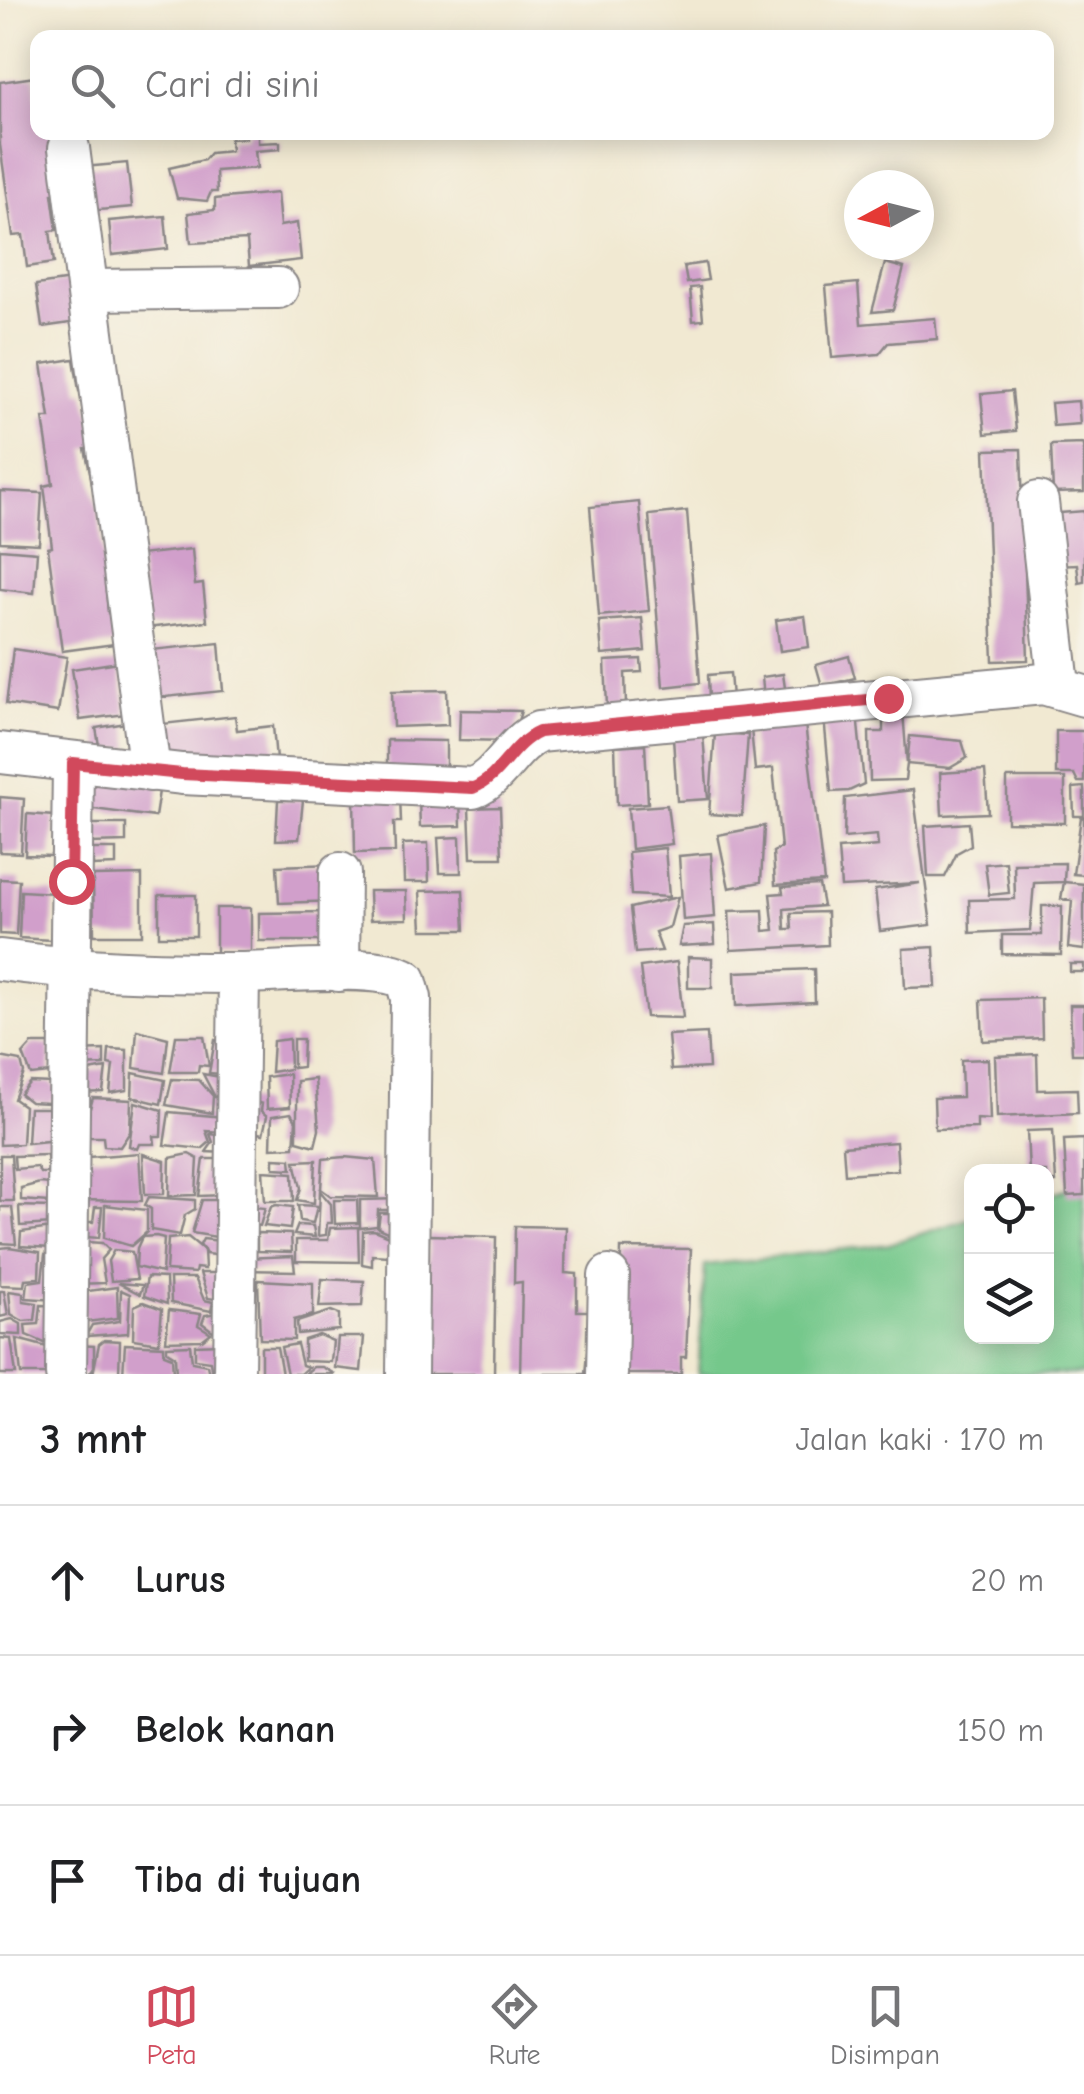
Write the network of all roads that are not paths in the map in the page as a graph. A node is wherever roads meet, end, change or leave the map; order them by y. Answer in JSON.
{"nodes":[{"id":1,"x":70,"y":148,"type":"dead end"},
{"id":2,"x":278,"y":288,"type":"dead end"},
{"id":3,"x":89,"y":290,"type":"junction"},
{"id":4,"x":1038,"y":502,"type":"dead end"},
{"id":5,"x":1071,"y":690,"type":"edge"},
{"id":6,"x":0,"y":753,"type":"edge"},
{"id":7,"x":73,"y":763,"type":"junction"},
{"id":8,"x":150,"y":771,"type":"junction"},
{"id":9,"x":340,"y":872,"type":"dead end"},
{"id":10,"x":0,"y":960,"type":"edge"},
{"id":11,"x":71,"y":970,"type":"junction"},
{"id":12,"x":339,"y":971,"type":"junction"},
{"id":13,"x":239,"y":974,"type":"junction"},
{"id":14,"x":609,"y":1276,"type":"dead end"},
{"id":15,"x":66,"y":1374,"type":"edge"},
{"id":16,"x":234,"y":1374,"type":"edge"},
{"id":17,"x":408,"y":1374,"type":"edge"},
{"id":18,"x":607,"y":1374,"type":"edge"}],
"edges":[{"from":1,"to":3,"type":"street"},
{"from":2,"to":3,"type":"street"},
{"from":3,"to":8,"type":"street"},
{"from":4,"to":5,"type":"street"},
{"from":5,"to":8,"type":"street"},
{"from":6,"to":7,"type":"street"},
{"from":7,"to":8,"type":"street"},
{"from":7,"to":11,"type":"street"},
{"from":9,"to":12,"type":"street"},
{"from":10,"to":11,"type":"street"},
{"from":11,"to":13,"type":"street"},
{"from":11,"to":15,"type":"street"},
{"from":12,"to":13,"type":"street"},
{"from":12,"to":17,"type":"street"},
{"from":13,"to":16,"type":"street"},
{"from":14,"to":18,"type":"street"}]}
